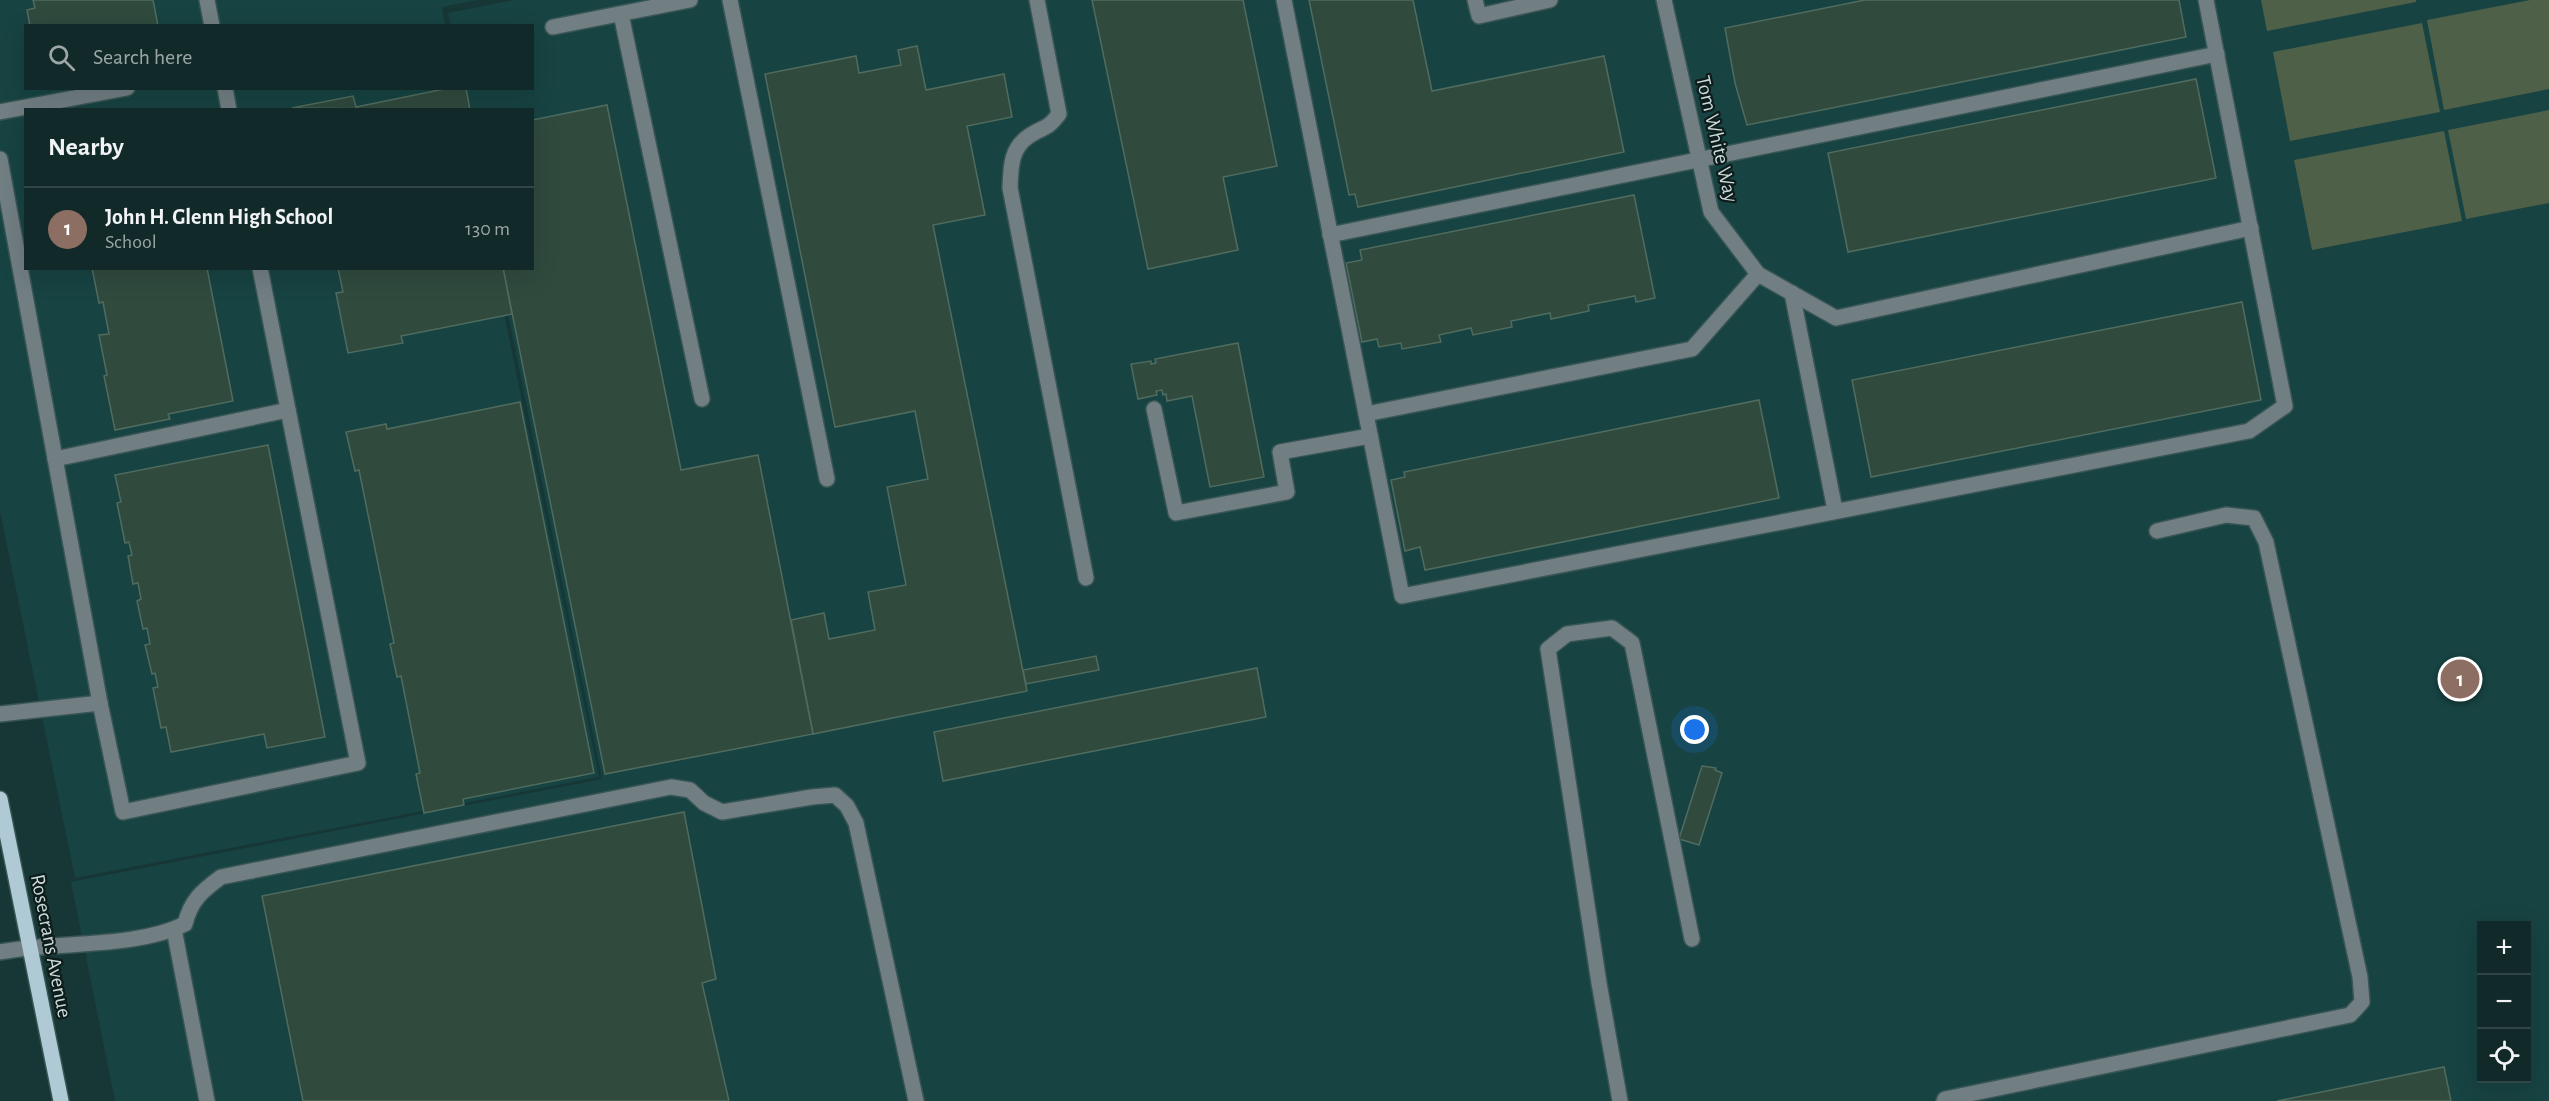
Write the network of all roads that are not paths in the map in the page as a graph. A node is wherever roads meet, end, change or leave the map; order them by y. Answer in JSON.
{"nodes":[{"id":1,"x":207,"y":0,"type":"edge"},
{"id":2,"x":690,"y":0,"type":"edge"},
{"id":3,"x":730,"y":0,"type":"edge"},
{"id":4,"x":1037,"y":0,"type":"edge"},
{"id":5,"x":1284,"y":0,"type":"edge"},
{"id":6,"x":1475,"y":0,"type":"edge"},
{"id":7,"x":1550,"y":0,"type":"edge"},
{"id":8,"x":1664,"y":0,"type":"edge"},
{"id":9,"x":2206,"y":0,"type":"edge"},
{"id":10,"x":650,"y":4,"type":"edge"},
{"id":11,"x":621,"y":14,"type":"junction"},
{"id":12,"x":212,"y":24,"type":"edge"},
{"id":13,"x":553,"y":27,"type":"dead end"},
{"id":14,"x":2217,"y":54,"type":"junction"},
{"id":15,"x":116,"y":90,"type":"edge"},
{"id":16,"x":225,"y":90,"type":"edge"},
{"id":17,"x":229,"y":108,"type":"edge"},
{"id":18,"x":0,"y":112,"type":"edge"},
{"id":19,"x":0,"y":159,"type":"edge"},
{"id":20,"x":1699,"y":160,"type":"junction"},
{"id":21,"x":2251,"y":228,"type":"junction"},
{"id":22,"x":1330,"y":235,"type":"junction"},
{"id":23,"x":260,"y":270,"type":"edge"},
{"id":24,"x":1758,"y":274,"type":"junction"},
{"id":25,"x":1792,"y":293,"type":"junction"},
{"id":26,"x":702,"y":399,"type":"dead end"},
{"id":27,"x":1154,"y":409,"type":"dead end"},
{"id":28,"x":288,"y":410,"type":"junction"},
{"id":29,"x":1366,"y":414,"type":"junction"},
{"id":30,"x":1370,"y":436,"type":"junction"},
{"id":31,"x":55,"y":459,"type":"junction"},
{"id":32,"x":827,"y":479,"type":"dead end"},
{"id":33,"x":1835,"y":510,"type":"junction"},
{"id":34,"x":2157,"y":531,"type":"dead end"},
{"id":35,"x":1086,"y":578,"type":"dead end"},
{"id":36,"x":100,"y":703,"type":"junction"},
{"id":37,"x":0,"y":714,"type":"edge"},
{"id":38,"x":0,"y":799,"type":"edge"},
{"id":39,"x":174,"y":929,"type":"junction"},
{"id":40,"x":1692,"y":939,"type":"dead end"},
{"id":41,"x":30,"y":946,"type":"junction"},
{"id":42,"x":0,"y":952,"type":"edge"},
{"id":43,"x":61,"y":1101,"type":"edge"},
{"id":44,"x":207,"y":1101,"type":"edge"},
{"id":45,"x":916,"y":1101,"type":"edge"},
{"id":46,"x":1620,"y":1101,"type":"edge"},
{"id":47,"x":1944,"y":1101,"type":"edge"}],
"edges":[{"from":1,"to":12,"type":"street"},
{"from":2,"to":10,"type":"street"},
{"from":3,"to":32,"type":"street"},
{"from":4,"to":35,"type":"street"},
{"from":5,"to":22,"type":"street"},
{"from":6,"to":7,"type":"street"},
{"from":8,"to":20,"type":"street","name":"Tom White Way"},
{"from":9,"to":14,"type":"street"},
{"from":10,"to":11,"type":"street"},
{"from":11,"to":13,"type":"street"},
{"from":11,"to":26,"type":"street"},
{"from":14,"to":20,"type":"street"},
{"from":14,"to":21,"type":"street"},
{"from":15,"to":18,"type":"street"},
{"from":16,"to":17,"type":"street"},
{"from":19,"to":31,"type":"street"},
{"from":20,"to":22,"type":"street"},
{"from":20,"to":24,"type":"street","name":"Tom White Way"},
{"from":21,"to":25,"type":"street"},
{"from":21,"to":33,"type":"street"},
{"from":22,"to":29,"type":"street"},
{"from":23,"to":28,"type":"street"},
{"from":24,"to":25,"type":"street"},
{"from":24,"to":29,"type":"street"},
{"from":25,"to":33,"type":"street"},
{"from":27,"to":30,"type":"street"},
{"from":28,"to":31,"type":"street"},
{"from":28,"to":36,"type":"street"},
{"from":29,"to":30,"type":"street"},
{"from":30,"to":33,"type":"street"},
{"from":31,"to":36,"type":"street"},
{"from":34,"to":47,"type":"street"},
{"from":36,"to":37,"type":"street"},
{"from":38,"to":41,"type":"main road","name":"Rosecrans Avenue"},
{"from":39,"to":41,"type":"street"},
{"from":39,"to":44,"type":"street"},
{"from":39,"to":45,"type":"street"},
{"from":40,"to":46,"type":"street"},
{"from":41,"to":42,"type":"street"},
{"from":41,"to":43,"type":"main road","name":"Rosecrans Avenue"}]}
